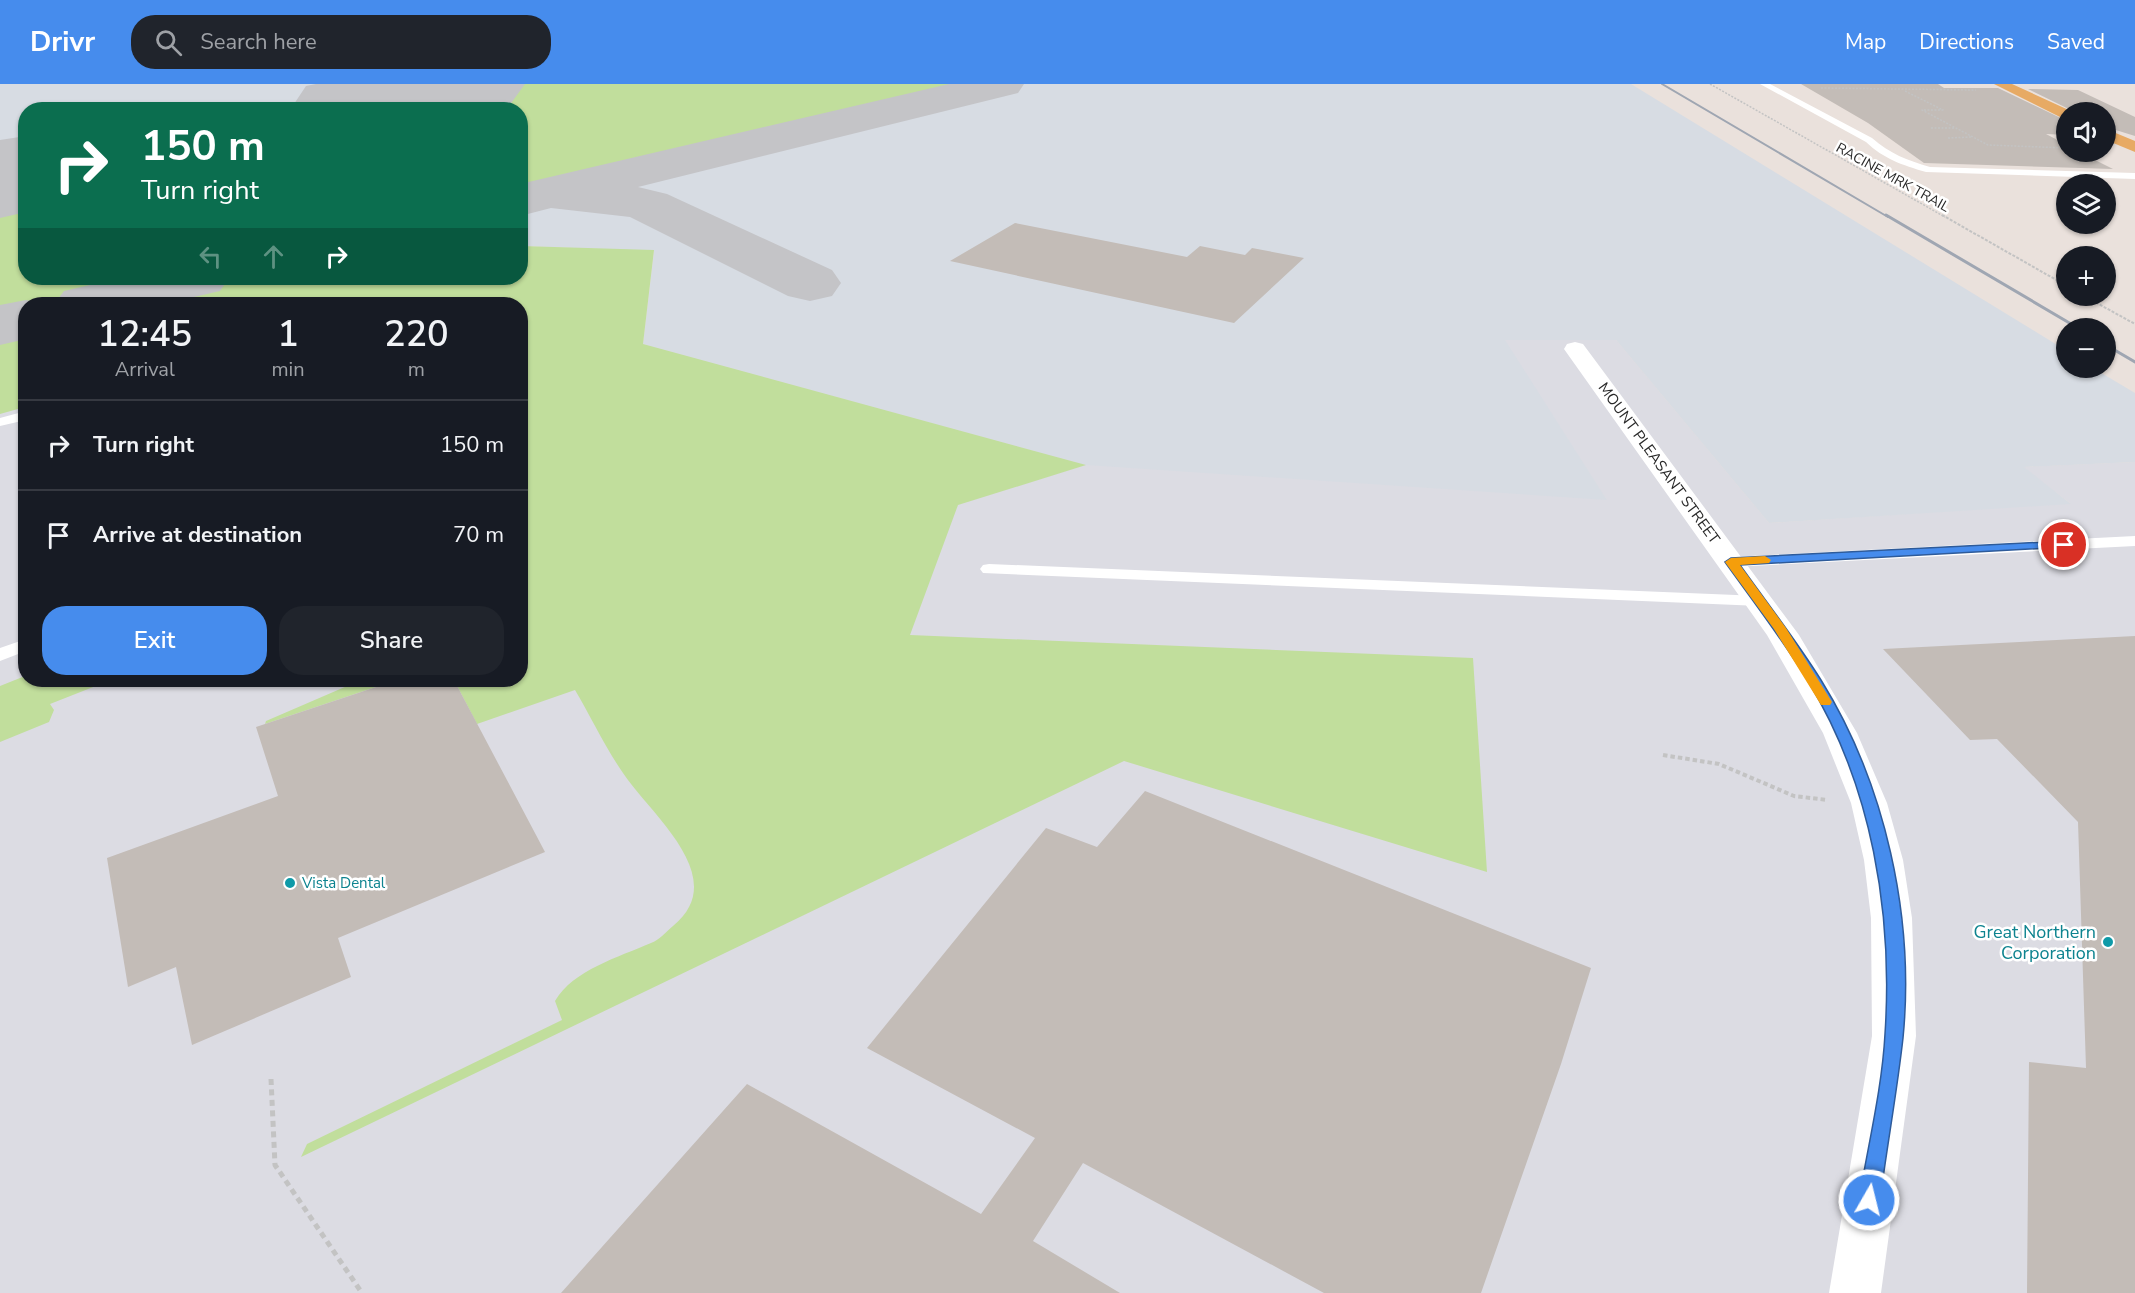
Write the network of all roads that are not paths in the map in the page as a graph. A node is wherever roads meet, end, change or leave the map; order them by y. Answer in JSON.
{"nodes":[{"id":1,"x":2001,"y":84,"type":"edge"},
{"id":2,"x":1767,"y":86,"type":"edge"},
{"id":3,"x":2056,"y":110,"type":"edge"},
{"id":4,"x":2116,"y":138,"type":"edge"},
{"id":5,"x":2135,"y":147,"type":"edge"},
{"id":6,"x":2135,"y":176,"type":"edge"},
{"id":7,"x":1575,"y":349,"type":"dead end"},
{"id":8,"x":18,"y":417,"type":"edge"},
{"id":9,"x":0,"y":422,"type":"edge"},
{"id":10,"x":2135,"y":541,"type":"edge"},
{"id":11,"x":1731,"y":562,"type":"junction"},
{"id":12,"x":989,"y":569,"type":"dead end"},
{"id":13,"x":1760,"y":601,"type":"junction"},
{"id":14,"x":18,"y":647,"type":"edge"},
{"id":15,"x":0,"y":655,"type":"edge"},
{"id":16,"x":1855,"y":1293,"type":"edge"}],
"edges":[{"from":1,"to":3,"type":"main road"},
{"from":2,"to":6,"type":"lane"},
{"from":4,"to":5,"type":"main road"},
{"from":7,"to":11,"type":"street","name":"MOUNT PLEASANT STREET"},
{"from":8,"to":9,"type":"lane"},
{"from":10,"to":11,"type":"lane"},
{"from":11,"to":13,"type":"street","name":"MOUNT PLEASANT STREET"},
{"from":12,"to":13,"type":"lane"},
{"from":13,"to":16,"type":"street","name":"MOUNT PLEASANT STREET"},
{"from":14,"to":15,"type":"lane"}]}
